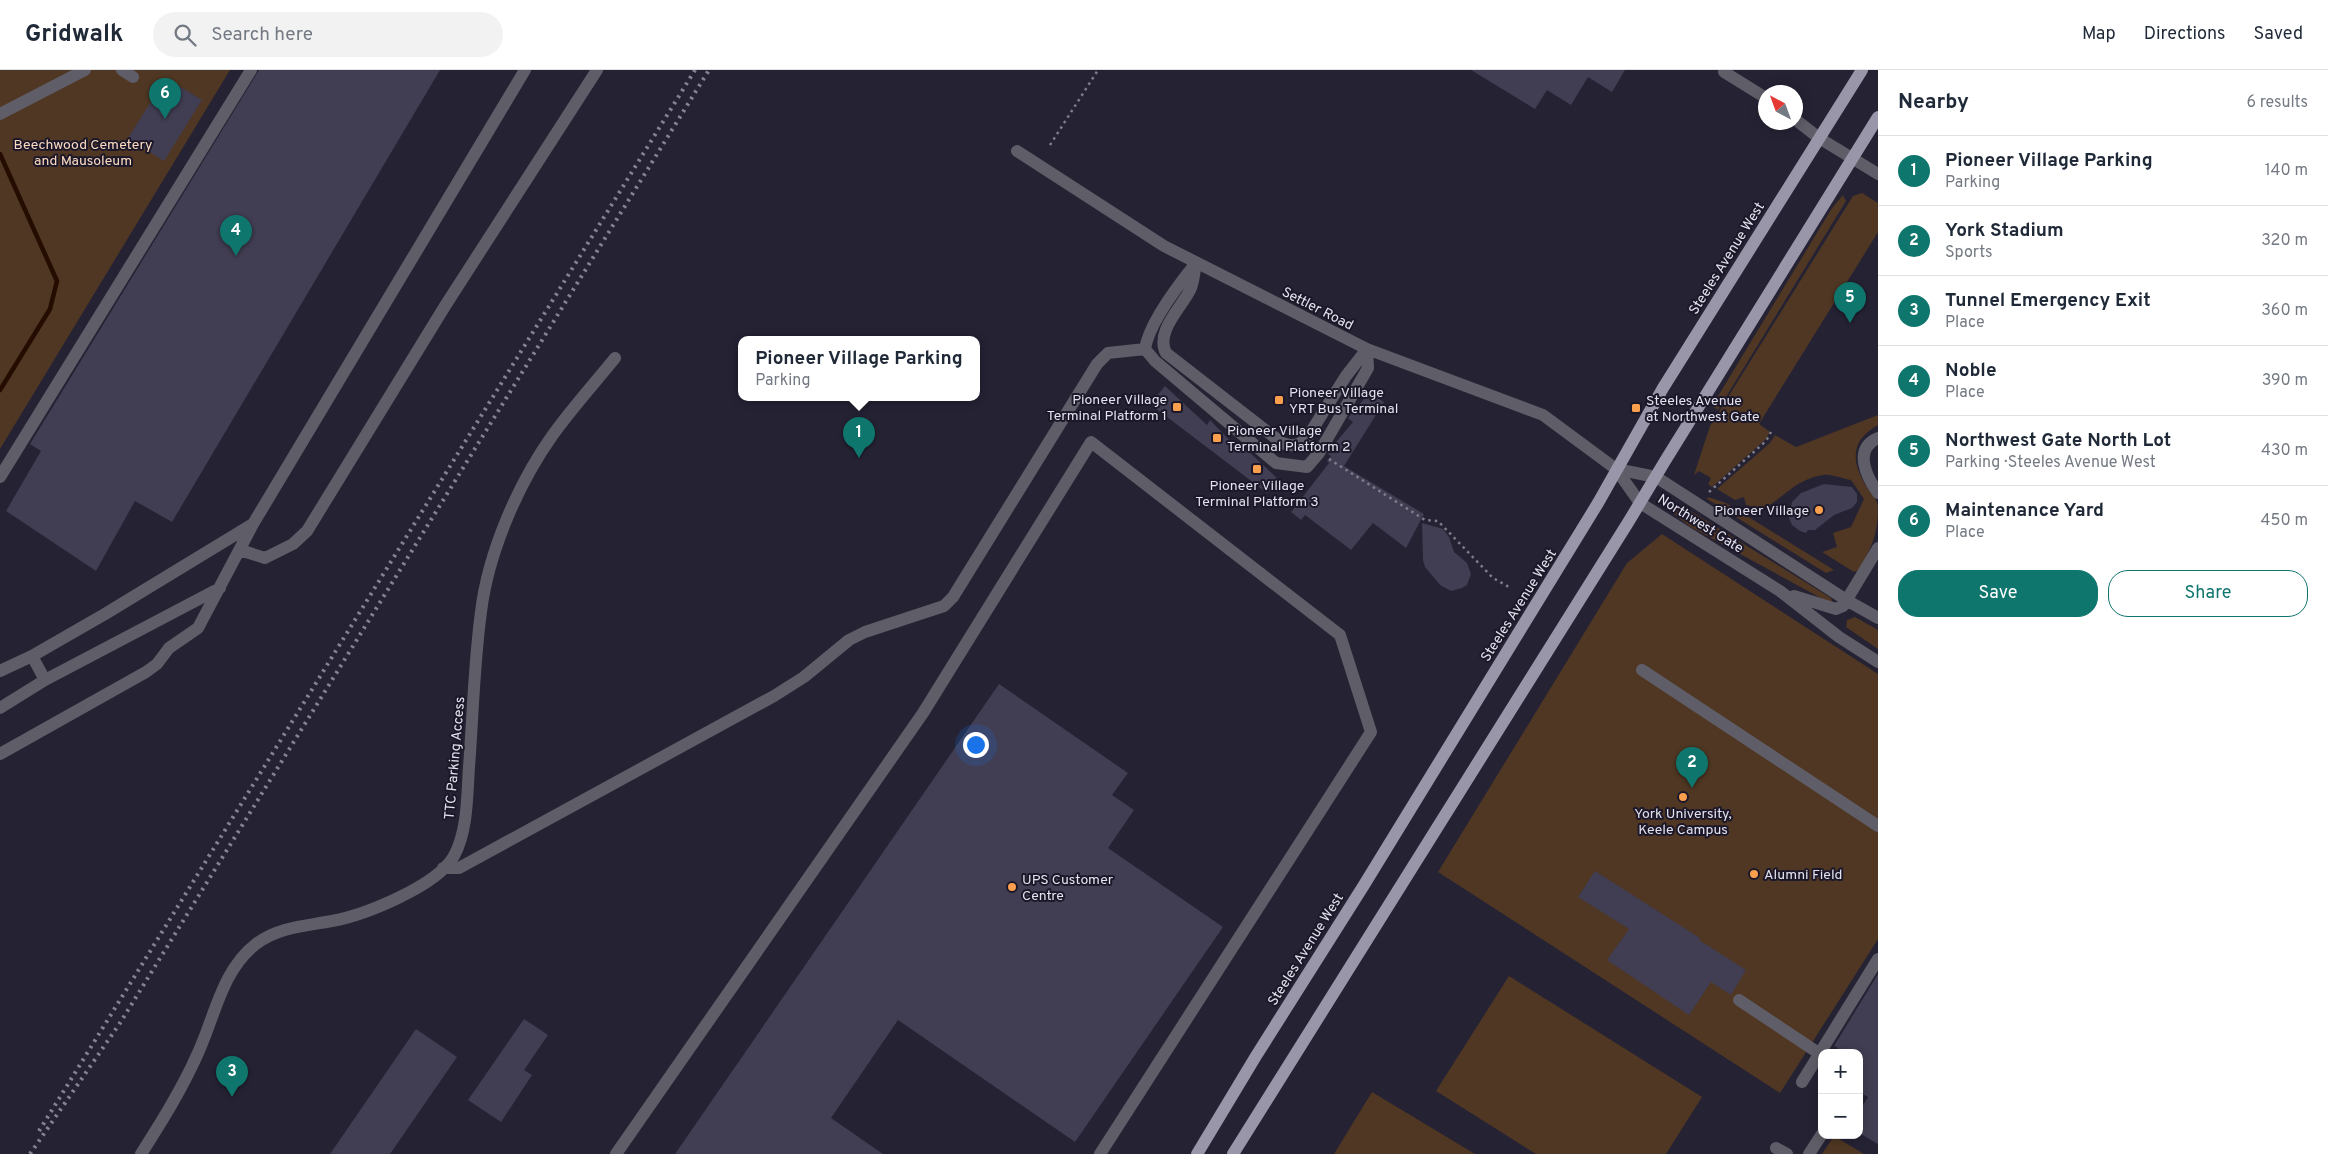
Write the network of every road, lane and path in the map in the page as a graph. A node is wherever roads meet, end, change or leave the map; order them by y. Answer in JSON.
{"nodes":[{"id":1,"x":85,"y":70,"type":"edge"},
{"id":2,"x":122,"y":70,"type":"edge"},
{"id":3,"x":251,"y":70,"type":"edge"},
{"id":4,"x":525,"y":70,"type":"edge"},
{"id":5,"x":597,"y":70,"type":"edge"},
{"id":6,"x":1098,"y":70,"type":"edge"},
{"id":7,"x":1862,"y":70,"type":"edge"},
{"id":8,"x":1724,"y":72,"type":"dead end"},
{"id":9,"x":133,"y":77,"type":"dead end"},
{"id":10,"x":1758,"y":93,"type":"edge"},
{"id":11,"x":0,"y":114,"type":"edge"},
{"id":12,"x":1878,"y":117,"type":"edge"},
{"id":13,"x":1803,"y":125,"type":"edge"},
{"id":14,"x":1819,"y":138,"type":"junction"},
{"id":15,"x":1050,"y":145,"type":"dead end"},
{"id":16,"x":1017,"y":151,"type":"dead end"},
{"id":17,"x":1852,"y":158,"type":"junction"},
{"id":18,"x":1878,"y":174,"type":"edge"},
{"id":19,"x":1196,"y":263,"type":"junction"},
{"id":20,"x":1145,"y":349,"type":"junction"},
{"id":21,"x":1367,"y":349,"type":"junction"},
{"id":22,"x":615,"y":358,"type":"dead end"},
{"id":23,"x":1771,"y":432,"type":"dead end"},
{"id":24,"x":1878,"y":438,"type":"edge"},
{"id":25,"x":1319,"y":453,"type":"junction"},
{"id":26,"x":1616,"y":469,"type":"junction"},
{"id":27,"x":1656,"y":476,"type":"junction"},
{"id":28,"x":0,"y":477,"type":"edge"},
{"id":29,"x":1710,"y":492,"type":"dead end"},
{"id":30,"x":1878,"y":493,"type":"edge"},
{"id":31,"x":1640,"y":503,"type":"junction"},
{"id":32,"x":253,"y":524,"type":"junction"},
{"id":33,"x":1878,"y":548,"type":"edge"},
{"id":34,"x":240,"y":550,"type":"junction"},
{"id":35,"x":1509,"y":587,"type":"dead end"},
{"id":36,"x":220,"y":588,"type":"junction"},
{"id":37,"x":1780,"y":591,"type":"junction"},
{"id":38,"x":1848,"y":601,"type":"junction"},
{"id":39,"x":1878,"y":618,"type":"edge"},
{"id":40,"x":32,"y":656,"type":"junction"},
{"id":41,"x":1878,"y":662,"type":"edge"},
{"id":42,"x":1642,"y":670,"type":"dead end"},
{"id":43,"x":0,"y":671,"type":"edge"},
{"id":44,"x":45,"y":680,"type":"junction"},
{"id":45,"x":0,"y":708,"type":"edge"},
{"id":46,"x":0,"y":754,"type":"edge"},
{"id":47,"x":1878,"y":826,"type":"edge"},
{"id":48,"x":444,"y":868,"type":"junction"},
{"id":49,"x":1878,"y":959,"type":"edge"},
{"id":50,"x":1739,"y":1000,"type":"dead end"},
{"id":51,"x":1823,"y":1049,"type":"edge"},
{"id":52,"x":1818,"y":1053,"type":"edge"},
{"id":53,"x":1818,"y":1057,"type":"edge"},
{"id":54,"x":1802,"y":1082,"type":"dead end"},
{"id":55,"x":1819,"y":1139,"type":"edge"},
{"id":56,"x":141,"y":1154,"type":"edge"},
{"id":57,"x":616,"y":1154,"type":"edge"},
{"id":58,"x":1100,"y":1154,"type":"edge"},
{"id":59,"x":1198,"y":1154,"type":"edge"},
{"id":60,"x":1233,"y":1154,"type":"edge"},
{"id":61,"x":1809,"y":1154,"type":"edge"}],
"edges":[{"from":1,"to":11,"type":"street"},
{"from":2,"to":9,"type":"street"},
{"from":3,"to":28,"type":"street"},
{"from":4,"to":32,"type":"street"},
{"from":5,"to":34,"type":"street"},
{"from":6,"to":15,"type":"path"},
{"from":7,"to":14,"type":"main road","name":"Steeles Avenue West"},
{"from":8,"to":10,"type":"street"},
{"from":12,"to":17,"type":"main road"},
{"from":13,"to":14,"type":"street"},
{"from":14,"to":17,"type":"street"},
{"from":14,"to":26,"type":"main road","name":"Steeles Avenue West"},
{"from":16,"to":19,"type":"street","name":"Settler Road"},
{"from":17,"to":18,"type":"street"},
{"from":17,"to":27,"type":"main road"},
{"from":19,"to":20,"type":"street"},
{"from":19,"to":21,"type":"street","name":"Settler Road"},
{"from":19,"to":21,"type":"street"},
{"from":20,"to":25,"type":"street"},
{"from":20,"to":48,"type":"street"},
{"from":21,"to":25,"type":"street"},
{"from":21,"to":26,"type":"street","name":"Settler Road"},
{"from":22,"to":48,"type":"street","name":"TTC Parking Access"},
{"from":23,"to":29,"type":"path"},
{"from":24,"to":30,"type":"street"},
{"from":25,"to":35,"type":"path"},
{"from":26,"to":27,"type":"street","name":"Northwest Gate"},
{"from":26,"to":31,"type":"street","name":"Northwest Gate"},
{"from":26,"to":59,"type":"main road","name":"Steeles Avenue West"},
{"from":27,"to":31,"type":"main road"},
{"from":27,"to":38,"type":"street","name":"Northwest Gate"},
{"from":31,"to":37,"type":"street","name":"Northwest Gate"},
{"from":31,"to":60,"type":"main road"},
{"from":32,"to":34,"type":"street"},
{"from":32,"to":40,"type":"street"},
{"from":33,"to":38,"type":"street"},
{"from":34,"to":36,"type":"street"},
{"from":36,"to":44,"type":"street"},
{"from":36,"to":46,"type":"street"},
{"from":37,"to":38,"type":"street","name":"Northwest Gate"},
{"from":37,"to":41,"type":"street","name":"Northwest Gate"},
{"from":38,"to":39,"type":"street","name":"Northwest Gate"},
{"from":40,"to":43,"type":"street"},
{"from":40,"to":44,"type":"street"},
{"from":42,"to":47,"type":"street"},
{"from":44,"to":45,"type":"street"},
{"from":48,"to":56,"type":"street","name":"TTC Parking Access"},
{"from":49,"to":51,"type":"street"},
{"from":50,"to":52,"type":"street"},
{"from":53,"to":54,"type":"street"},
{"from":55,"to":61,"type":"street"},
{"from":57,"to":58,"type":"street"}]}
